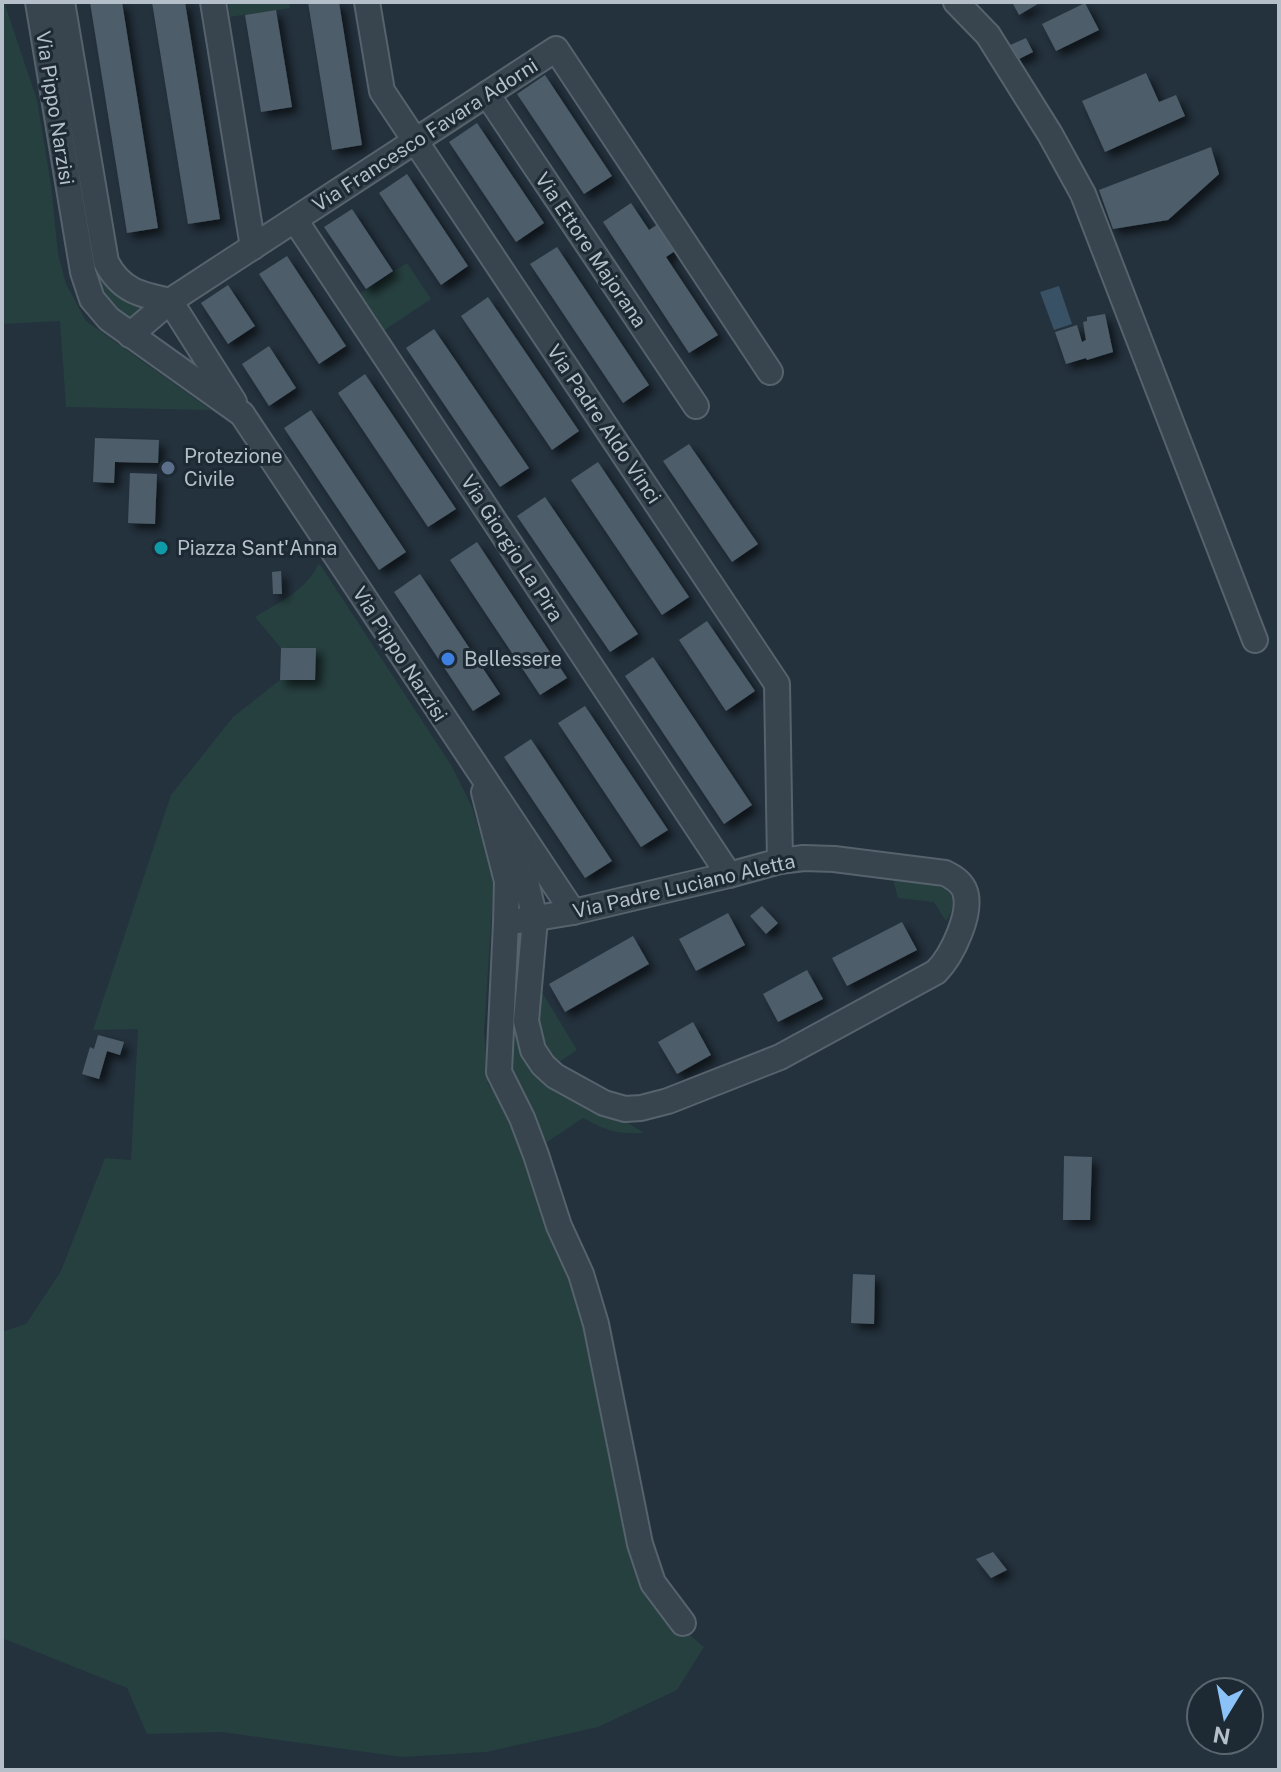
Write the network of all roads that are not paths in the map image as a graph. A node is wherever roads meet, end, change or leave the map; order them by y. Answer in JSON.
{"nodes":[{"id":1,"x":38,"y":2,"type":"edge"},
{"id":2,"x":62,"y":2,"type":"edge"},
{"id":3,"x":213,"y":2,"type":"edge"},
{"id":4,"x":367,"y":2,"type":"edge"},
{"id":5,"x":956,"y":2,"type":"edge"},
{"id":6,"x":487,"y":94,"type":"junction"},
{"id":7,"x":416,"y":140,"type":"junction"},
{"id":8,"x":295,"y":220,"type":"junction"},
{"id":9,"x":253,"y":247,"type":"junction"},
{"id":10,"x":170,"y":301,"type":"junction"},
{"id":11,"x":130,"y":335,"type":"junction"},
{"id":12,"x":770,"y":372,"type":"dead end"},
{"id":13,"x":696,"y":406,"type":"dead end"},
{"id":14,"x":242,"y":414,"type":"junction"},
{"id":15,"x":1255,"y":640,"type":"dead end"},
{"id":16,"x":478,"y":770,"type":"junction"},
{"id":17,"x":512,"y":823,"type":"junction"},
{"id":18,"x":780,"y":861,"type":"junction"},
{"id":19,"x":729,"y":875,"type":"junction"},
{"id":20,"x":573,"y":912,"type":"junction"},
{"id":21,"x":535,"y":919,"type":"junction"},
{"id":22,"x":506,"y":923,"type":"junction"},
{"id":23,"x":683,"y":1623,"type":"dead end"}],
"edges":[{"from":1,"to":11,"type":"street","name":"Via Pippo Narzisi"},
{"from":2,"to":10,"type":"street"},
{"from":3,"to":9,"type":"street"},
{"from":4,"to":7,"type":"street","name":"Via Padre Aldo Vinci"},
{"from":5,"to":15,"type":"street"},
{"from":6,"to":7,"type":"street","name":"Via Francesco Favara Adorni"},
{"from":6,"to":12,"type":"street","name":"Via Francesco Favara Adorni"},
{"from":6,"to":13,"type":"street","name":"Via Ettore Majorana"},
{"from":7,"to":8,"type":"street","name":"Via Francesco Favara Adorni"},
{"from":7,"to":18,"type":"street","name":"Via Padre Aldo Vinci"},
{"from":8,"to":9,"type":"street","name":"Via Francesco Favara Adorni"},
{"from":8,"to":19,"type":"street","name":"Via Giorgio La Pira"},
{"from":9,"to":10,"type":"street","name":"Via Francesco Favara Adorni"},
{"from":10,"to":11,"type":"street","name":"Via Francesco Favara Adorni"},
{"from":10,"to":14,"type":"street"},
{"from":11,"to":14,"type":"street","name":"Via Pippo Narzisi"},
{"from":14,"to":16,"type":"street","name":"Via Pippo Narzisi"},
{"from":16,"to":17,"type":"street","name":"Via Pippo Narzisi"},
{"from":16,"to":22,"type":"street"},
{"from":17,"to":20,"type":"street","name":"Via Pippo Narzisi"},
{"from":17,"to":21,"type":"street"},
{"from":18,"to":19,"type":"street","name":"Via Padre Luciano Aletta"},
{"from":18,"to":21,"type":"street","name":"Via Padre Luciano Aletta"},
{"from":19,"to":20,"type":"street","name":"Via Padre Luciano Aletta"},
{"from":20,"to":21,"type":"street","name":"Via Padre Luciano Aletta"},
{"from":21,"to":22,"type":"street"},
{"from":22,"to":23,"type":"street"}]}
